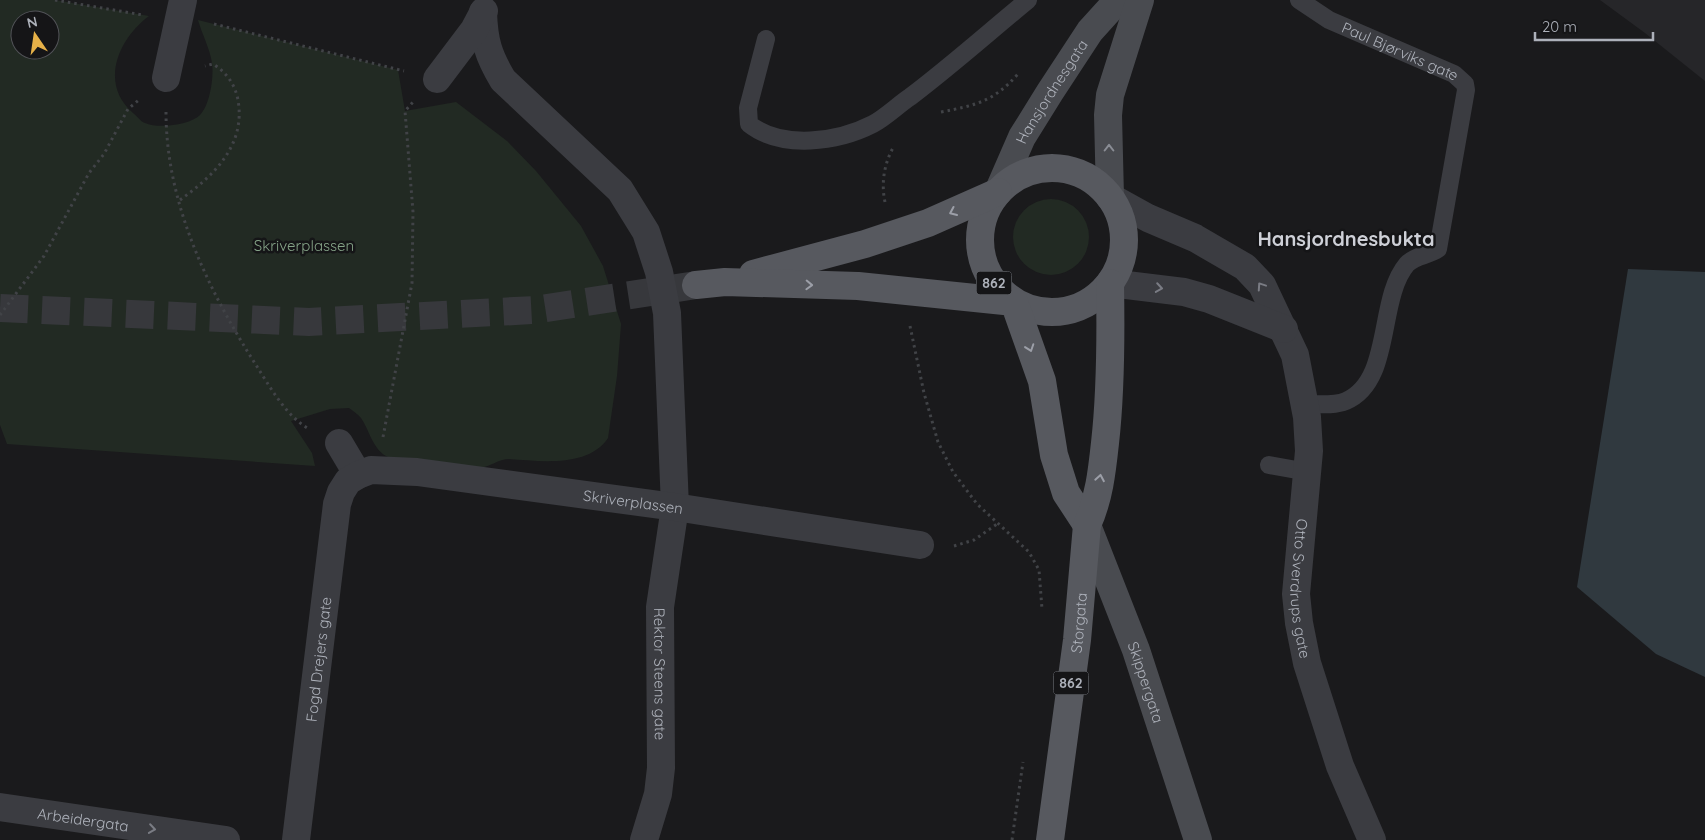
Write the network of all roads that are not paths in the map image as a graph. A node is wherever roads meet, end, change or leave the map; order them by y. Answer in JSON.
{"nodes":[{"id":1,"x":1028,"y":0,"type":"edge"},
{"id":2,"x":1118,"y":0,"type":"edge"},
{"id":3,"x":1140,"y":0,"type":"edge"},
{"id":4,"x":1300,"y":0,"type":"edge"},
{"id":5,"x":485,"y":6,"type":"edge"},
{"id":6,"x":181,"y":9,"type":"edge"},
{"id":7,"x":766,"y":39,"type":"dead end"},
{"id":8,"x":166,"y":78,"type":"road end"},
{"id":9,"x":437,"y":79,"type":"road end"},
{"id":10,"x":998,"y":192,"type":"junction"},
{"id":11,"x":1110,"y":197,"type":"junction"},
{"id":12,"x":725,"y":282,"type":"junction"},
{"id":13,"x":1110,"y":283,"type":"junction"},
{"id":14,"x":696,"y":285,"type":"tunnel mouth"},
{"id":15,"x":1014,"y":302,"type":"junction"},
{"id":16,"x":1284,"y":329,"type":"junction"},
{"id":17,"x":1304,"y":404,"type":"junction"},
{"id":18,"x":339,"y":443,"type":"road end"},
{"id":19,"x":1270,"y":465,"type":"dead end"},
{"id":20,"x":1308,"y":472,"type":"junction"},
{"id":21,"x":359,"y":475,"type":"junction"},
{"id":22,"x":675,"y":507,"type":"junction"},
{"id":23,"x":1087,"y":525,"type":"junction"},
{"id":24,"x":920,"y":545,"type":"road end"},
{"id":25,"x":0,"y":807,"type":"edge"},
{"id":26,"x":226,"y":840,"type":"edge"},
{"id":27,"x":296,"y":840,"type":"edge"},
{"id":28,"x":644,"y":840,"type":"edge"},
{"id":29,"x":1050,"y":840,"type":"edge"},
{"id":30,"x":1198,"y":840,"type":"edge"},
{"id":31,"x":1372,"y":840,"type":"edge"}],
"edges":[{"from":1,"to":7,"type":"lane"},
{"from":2,"to":10,"type":"street","name":"Hansjordnesgata"},
{"from":11,"to":3,"type":"street","one_way":true},
{"from":4,"to":17,"type":"lane","name":"Paul Bjørviks gate"},
{"from":5,"to":9,"type":"street"},
{"from":5,"to":22,"type":"street","name":"Rektor Steens gate"},
{"from":6,"to":8,"type":"street"},
{"from":10,"to":11,"type":"main road","number":"862"},
{"from":10,"to":12,"type":"main road","number":"862","one_way":true},
{"from":10,"to":15,"type":"main road","number":"862"},
{"from":11,"to":13,"type":"main road","number":"862"},
{"from":16,"to":11,"type":"street","name":"Otto Sverdrups gate","one_way":true},
{"from":12,"to":14,"type":"main road","number":"862"},
{"from":12,"to":15,"type":"main road","number":"862","one_way":true},
{"from":13,"to":15,"type":"main road","number":"862"},
{"from":13,"to":16,"type":"street","one_way":true},
{"from":23,"to":13,"type":"main road","name":"Storgata","number":"862","one_way":true},
{"from":15,"to":23,"type":"main road","number":"862","one_way":true},
{"from":16,"to":17,"type":"street","name":"Otto Sverdrups gate"},
{"from":17,"to":20,"type":"street","name":"Otto Sverdrups gate"},
{"from":18,"to":21,"type":"street"},
{"from":19,"to":20,"type":"lane"},
{"from":20,"to":31,"type":"street","name":"Otto Sverdrups gate"},
{"from":21,"to":22,"type":"street","name":"Skriverplassen"},
{"from":21,"to":27,"type":"street","name":"Fogd Drejers gate"},
{"from":22,"to":24,"type":"street","name":"Skriverplassen"},
{"from":22,"to":28,"type":"street","name":"Rektor Steens gate"},
{"from":23,"to":29,"type":"main road","name":"Storgata","number":"862"},
{"from":23,"to":30,"type":"street","name":"Skippergata"},
{"from":25,"to":26,"type":"street","name":"Arbeidergata","one_way":true}]}
